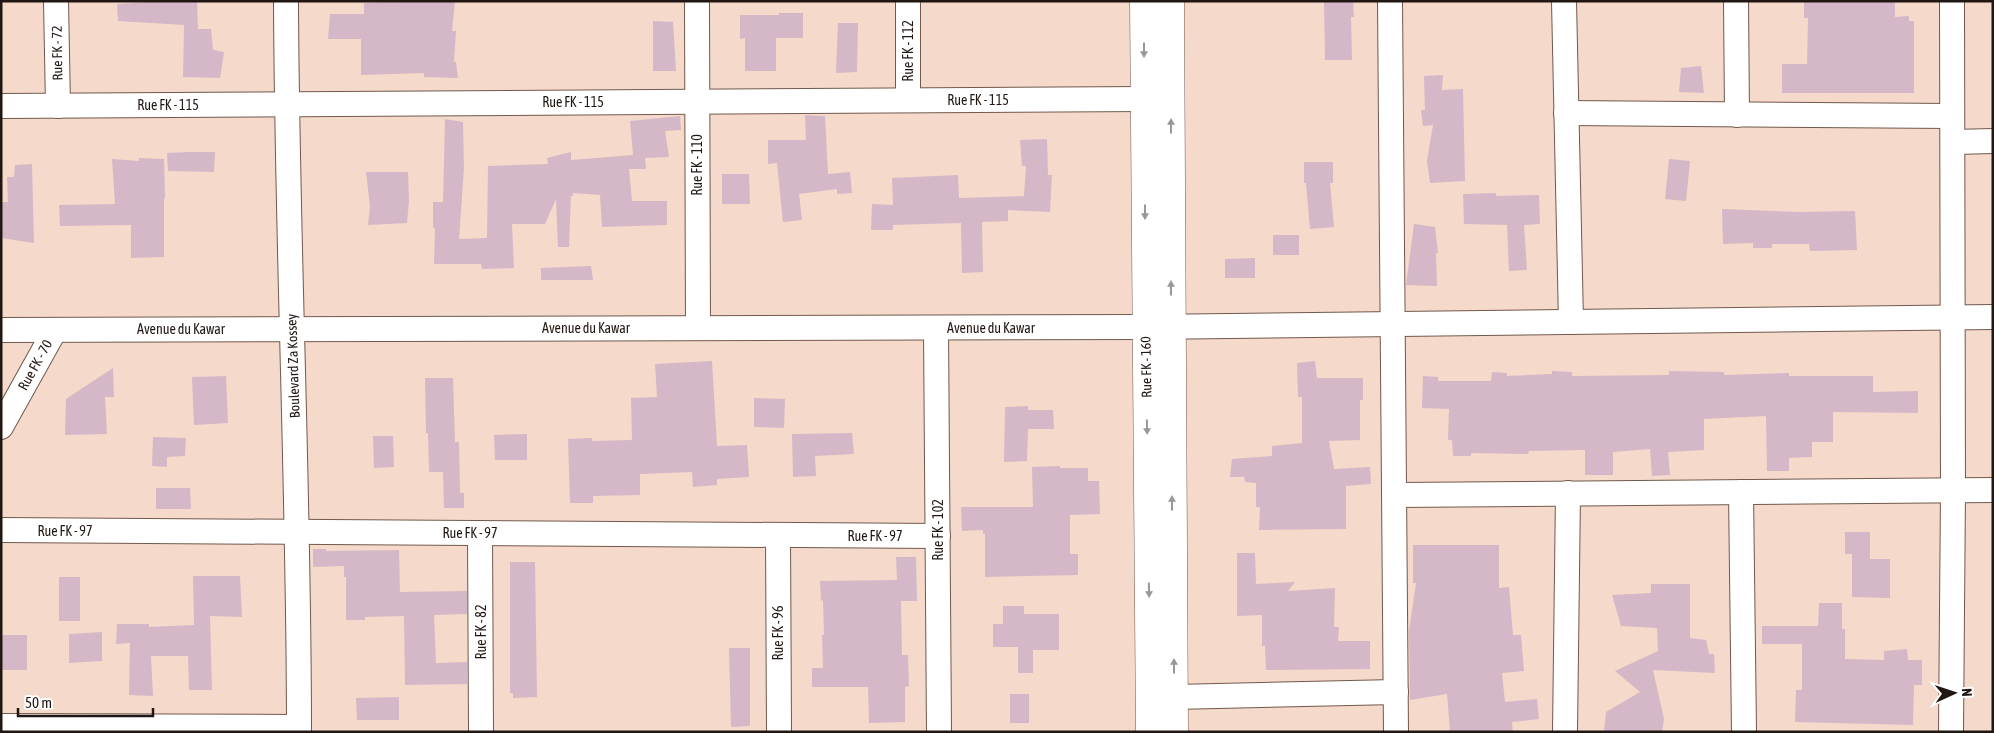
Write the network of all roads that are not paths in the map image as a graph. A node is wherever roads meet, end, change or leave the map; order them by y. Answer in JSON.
{"nodes":[{"id":1,"x":56,"y":1,"type":"edge"},
{"id":2,"x":286,"y":1,"type":"edge"},
{"id":3,"x":697,"y":1,"type":"edge"},
{"id":4,"x":908,"y":1,"type":"edge"},
{"id":5,"x":1144,"y":1,"type":"edge"},
{"id":6,"x":1170,"y":1,"type":"edge"},
{"id":7,"x":1390,"y":1,"type":"edge"},
{"id":8,"x":1564,"y":1,"type":"edge"},
{"id":9,"x":1736,"y":1,"type":"edge"},
{"id":10,"x":1952,"y":1,"type":"edge"},
{"id":11,"x":1145,"y":99,"type":"junction"},
{"id":12,"x":908,"y":100,"type":"junction"},
{"id":13,"x":697,"y":102,"type":"junction"},
{"id":14,"x":286,"y":104,"type":"junction"},
{"id":15,"x":1,"y":106,"type":"edge"},
{"id":16,"x":58,"y":106,"type":"junction"},
{"id":17,"x":1566,"y":113,"type":"junction"},
{"id":18,"x":1737,"y":115,"type":"junction"},
{"id":19,"x":1952,"y":116,"type":"junction"},
{"id":20,"x":1993,"y":141,"type":"edge"},
{"id":21,"x":1952,"y":142,"type":"junction"},
{"id":22,"x":1993,"y":317,"type":"edge"},
{"id":23,"x":1953,"y":318,"type":"junction"},
{"id":24,"x":1571,"y":322,"type":"junction"},
{"id":25,"x":1393,"y":324,"type":"junction"},
{"id":26,"x":1159,"y":327,"type":"junction"},
{"id":27,"x":698,"y":328,"type":"junction"},
{"id":28,"x":936,"y":328,"type":"junction"},
{"id":29,"x":292,"y":329,"type":"junction"},
{"id":30,"x":1,"y":330,"type":"edge"},
{"id":31,"x":55,"y":330,"type":"junction"},
{"id":32,"x":1,"y":427,"type":"edge"},
{"id":33,"x":1993,"y":490,"type":"edge"},
{"id":34,"x":1953,"y":491,"type":"junction"},
{"id":35,"x":1741,"y":492,"type":"junction"},
{"id":36,"x":1568,"y":493,"type":"junction"},
{"id":37,"x":1394,"y":494,"type":"junction"},
{"id":38,"x":1,"y":530,"type":"edge"},
{"id":39,"x":297,"y":532,"type":"junction"},
{"id":40,"x":480,"y":533,"type":"junction"},
{"id":41,"x":778,"y":535,"type":"junction"},
{"id":42,"x":938,"y":536,"type":"junction"},
{"id":43,"x":1396,"y":692,"type":"junction"},
{"id":44,"x":1174,"y":696,"type":"junction"},
{"id":45,"x":1,"y":726,"type":"edge"},
{"id":46,"x":102,"y":729,"type":"edge"},
{"id":47,"x":299,"y":729,"type":"edge"},
{"id":48,"x":481,"y":732,"type":"edge"},
{"id":49,"x":779,"y":732,"type":"edge"},
{"id":50,"x":939,"y":732,"type":"edge"},
{"id":51,"x":1150,"y":732,"type":"edge"},
{"id":52,"x":1174,"y":732,"type":"edge"},
{"id":53,"x":1396,"y":732,"type":"edge"},
{"id":54,"x":1565,"y":732,"type":"edge"},
{"id":55,"x":1744,"y":732,"type":"edge"},
{"id":56,"x":1951,"y":732,"type":"edge"}],
"edges":[{"from":1,"to":16,"type":"street","name":"Rue FK - 72"},
{"from":2,"to":14,"type":"street","name":"Boulevard Za Kossey"},
{"from":3,"to":13,"type":"street","name":"Rue FK - 110"},
{"from":4,"to":12,"type":"street","name":"Rue FK - 112"},
{"from":5,"to":11,"type":"main road","name":"Rue FK - 160","one_way":true},
{"from":26,"to":6,"type":"main road","name":"Rue FK - 160","one_way":true},
{"from":7,"to":25,"type":"street"},
{"from":8,"to":17,"type":"street"},
{"from":9,"to":18,"type":"street"},
{"from":10,"to":19,"type":"street"},
{"from":11,"to":12,"type":"street","name":"Rue FK - 115"},
{"from":11,"to":26,"type":"main road","name":"Rue FK - 160","one_way":true},
{"from":12,"to":13,"type":"street","name":"Rue FK - 115"},
{"from":13,"to":14,"type":"street","name":"Rue FK - 115"},
{"from":13,"to":27,"type":"street","name":"Rue FK - 110"},
{"from":14,"to":16,"type":"street","name":"Rue FK - 115"},
{"from":14,"to":29,"type":"street","name":"Boulevard Za Kossey"},
{"from":15,"to":16,"type":"street","name":"Rue FK - 115"},
{"from":17,"to":18,"type":"street"},
{"from":17,"to":24,"type":"street"},
{"from":18,"to":19,"type":"street"},
{"from":19,"to":21,"type":"street"},
{"from":20,"to":21,"type":"street"},
{"from":21,"to":23,"type":"street"},
{"from":22,"to":23,"type":"street","name":"Avenue du Kawar"},
{"from":23,"to":24,"type":"street","name":"Avenue du Kawar"},
{"from":23,"to":34,"type":"street"},
{"from":24,"to":25,"type":"street","name":"Avenue du Kawar"},
{"from":25,"to":26,"type":"street","name":"Avenue du Kawar"},
{"from":25,"to":37,"type":"street"},
{"from":26,"to":28,"type":"street","name":"Avenue du Kawar"},
{"from":44,"to":26,"type":"main road","name":"Rue FK - 160","one_way":true},
{"from":26,"to":51,"type":"main road","name":"Rue FK - 160","one_way":true},
{"from":27,"to":28,"type":"street","name":"Avenue du Kawar"},
{"from":27,"to":29,"type":"street","name":"Avenue du Kawar"},
{"from":28,"to":42,"type":"street","name":"Rue FK - 102"},
{"from":29,"to":31,"type":"street","name":"Avenue du Kawar"},
{"from":29,"to":39,"type":"street","name":"Boulevard Za Kossey"},
{"from":30,"to":31,"type":"street","name":"Avenue du Kawar"},
{"from":31,"to":32,"type":"street","name":"Rue FK - 70"},
{"from":33,"to":34,"type":"street"},
{"from":34,"to":35,"type":"street"},
{"from":34,"to":56,"type":"street"},
{"from":35,"to":36,"type":"street"},
{"from":35,"to":55,"type":"street"},
{"from":36,"to":37,"type":"street"},
{"from":36,"to":54,"type":"street"},
{"from":37,"to":43,"type":"street"},
{"from":38,"to":39,"type":"street","name":"Rue FK - 97"},
{"from":39,"to":40,"type":"street","name":"Rue FK - 97"},
{"from":39,"to":47,"type":"street","name":"Boulevard Za Kossey"},
{"from":40,"to":41,"type":"street","name":"Rue FK - 97"},
{"from":40,"to":48,"type":"street","name":"Rue FK - 82"},
{"from":41,"to":42,"type":"street","name":"Rue FK - 97"},
{"from":41,"to":49,"type":"street","name":"Rue FK - 96"},
{"from":42,"to":50,"type":"street","name":"Rue FK - 102"},
{"from":43,"to":44,"type":"street"},
{"from":43,"to":53,"type":"street"},
{"from":44,"to":52,"type":"main road","name":"Rue FK - 160"},
{"from":45,"to":46,"type":"street"},
{"from":46,"to":47,"type":"street"}]}
